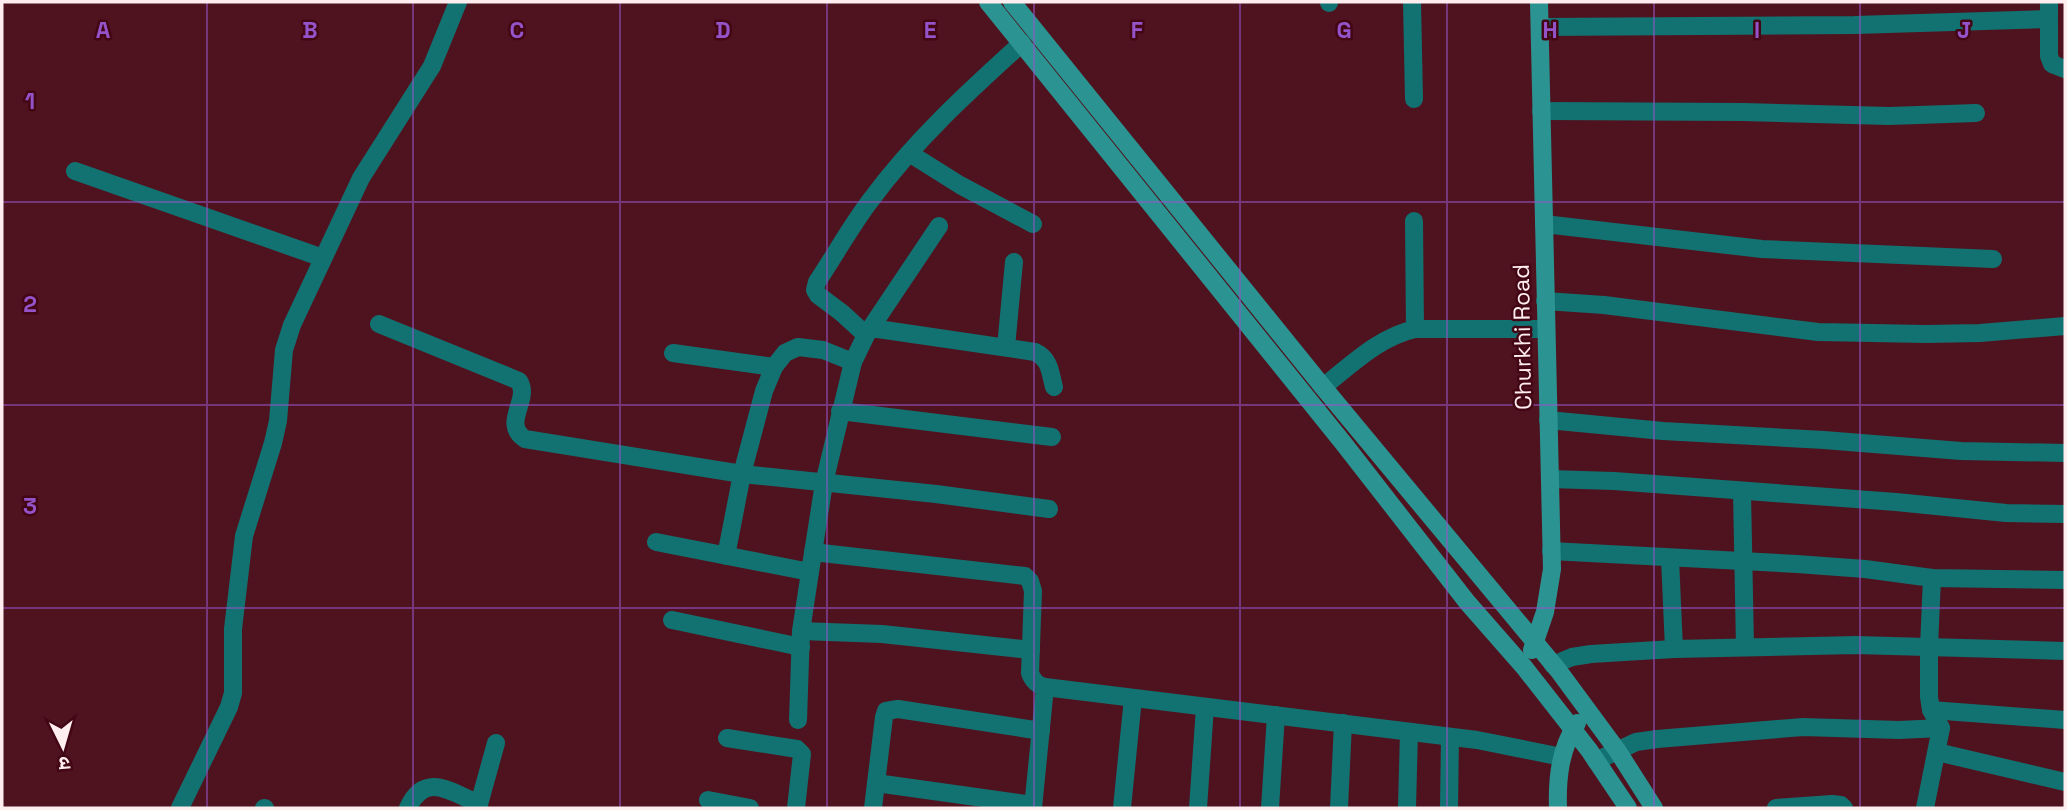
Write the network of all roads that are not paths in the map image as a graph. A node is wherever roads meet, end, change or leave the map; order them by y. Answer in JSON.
{"nodes":[{"id":1,"x":458,"y":2,"type":"edge"},
{"id":2,"x":988,"y":2,"type":"edge"},
{"id":3,"x":1013,"y":2,"type":"edge"},
{"id":4,"x":1412,"y":2,"type":"edge"},
{"id":5,"x":1539,"y":2,"type":"edge"},
{"id":6,"x":2049,"y":10,"type":"edge"},
{"id":7,"x":1540,"y":27,"type":"junction"},
{"id":8,"x":1022,"y":43,"type":"junction"},
{"id":9,"x":2065,"y":69,"type":"edge"},
{"id":10,"x":1414,"y":99,"type":"dead end"},
{"id":11,"x":1541,"y":111,"type":"junction"},
{"id":12,"x":1976,"y":113,"type":"dead end"},
{"id":13,"x":909,"y":153,"type":"junction"},
{"id":14,"x":75,"y":171,"type":"dead end"},
{"id":15,"x":1414,"y":221,"type":"dead end"},
{"id":16,"x":1033,"y":224,"type":"dead end"},
{"id":17,"x":1544,"y":224,"type":"junction"},
{"id":18,"x":939,"y":226,"type":"dead end"},
{"id":19,"x":323,"y":258,"type":"junction"},
{"id":20,"x":1993,"y":259,"type":"dead end"},
{"id":21,"x":1014,"y":262,"type":"dead end"},
{"id":22,"x":1545,"y":301,"type":"junction"},
{"id":23,"x":379,"y":324,"type":"dead end"},
{"id":24,"x":2065,"y":326,"type":"edge"},
{"id":25,"x":1546,"y":329,"type":"junction"},
{"id":26,"x":1415,"y":330,"type":"junction"},
{"id":27,"x":868,"y":331,"type":"junction"},
{"id":28,"x":1006,"y":347,"type":"junction"},
{"id":29,"x":673,"y":353,"type":"dead end"},
{"id":30,"x":853,"y":362,"type":"junction"},
{"id":31,"x":774,"y":367,"type":"junction"},
{"id":32,"x":1054,"y":387,"type":"dead end"},
{"id":33,"x":1323,"y":387,"type":"junction"},
{"id":34,"x":840,"y":411,"type":"junction"},
{"id":35,"x":1548,"y":420,"type":"junction"},
{"id":36,"x":1052,"y":437,"type":"dead end"},
{"id":37,"x":2065,"y":453,"type":"edge"},
{"id":38,"x":742,"y":474,"type":"junction"},
{"id":39,"x":1550,"y":479,"type":"junction"},
{"id":40,"x":824,"y":483,"type":"junction"},
{"id":41,"x":1742,"y":492,"type":"junction"},
{"id":42,"x":1049,"y":509,"type":"dead end"},
{"id":43,"x":2065,"y":514,"type":"edge"},
{"id":44,"x":656,"y":542,"type":"dead end"},
{"id":45,"x":1552,"y":551,"type":"junction"},
{"id":46,"x":813,"y":552,"type":"junction"},
{"id":47,"x":726,"y":556,"type":"junction"},
{"id":48,"x":1670,"y":558,"type":"junction"},
{"id":49,"x":1743,"y":562,"type":"junction"},
{"id":50,"x":810,"y":572,"type":"junction"},
{"id":51,"x":1932,"y":578,"type":"junction"},
{"id":52,"x":2065,"y":580,"type":"edge"},
{"id":53,"x":672,"y":620,"type":"dead end"},
{"id":54,"x":801,"y":639,"type":"junction"},
{"id":55,"x":1536,"y":642,"type":"junction"},
{"id":56,"x":1745,"y":647,"type":"junction"},
{"id":57,"x":1929,"y":647,"type":"junction"},
{"id":58,"x":1674,"y":649,"type":"junction"},
{"id":59,"x":1031,"y":650,"type":"junction"},
{"id":60,"x":2065,"y":652,"type":"edge"},
{"id":61,"x":1553,"y":665,"type":"junction"},
{"id":62,"x":1524,"y":667,"type":"junction"},
{"id":63,"x":1045,"y":687,"type":"junction"},
{"id":64,"x":1133,"y":698,"type":"junction"},
{"id":65,"x":1205,"y":707,"type":"junction"},
{"id":66,"x":1587,"y":709,"type":"junction"},
{"id":67,"x":1931,"y":710,"type":"junction"},
{"id":68,"x":1276,"y":715,"type":"junction"},
{"id":69,"x":798,"y":720,"type":"dead end"},
{"id":70,"x":2065,"y":720,"type":"edge"},
{"id":71,"x":1343,"y":723,"type":"junction"},
{"id":72,"x":1941,"y":728,"type":"junction"},
{"id":73,"x":1573,"y":730,"type":"junction"},
{"id":74,"x":1041,"y":731,"type":"junction"},
{"id":75,"x":1409,"y":732,"type":"junction"},
{"id":76,"x":1450,"y":737,"type":"junction"},
{"id":77,"x":727,"y":738,"type":"dead end"},
{"id":78,"x":496,"y":743,"type":"dead end"},
{"id":79,"x":1617,"y":750,"type":"junction"},
{"id":80,"x":1937,"y":752,"type":"junction"},
{"id":81,"x":1562,"y":757,"type":"junction"},
{"id":82,"x":1596,"y":761,"type":"junction"},
{"id":83,"x":2065,"y":782,"type":"edge"},
{"id":84,"x":876,"y":783,"type":"junction"},
{"id":85,"x":708,"y":800,"type":"dead end"},
{"id":86,"x":478,"y":806,"type":"edge"},
{"id":87,"x":1033,"y":807,"type":"edge"},
{"id":88,"x":180,"y":808,"type":"edge"},
{"id":89,"x":408,"y":808,"type":"edge"},
{"id":90,"x":750,"y":808,"type":"edge"},
{"id":91,"x":796,"y":808,"type":"edge"},
{"id":92,"x":873,"y":808,"type":"edge"},
{"id":93,"x":1122,"y":808,"type":"edge"},
{"id":94,"x":1198,"y":808,"type":"edge"},
{"id":95,"x":1270,"y":808,"type":"edge"},
{"id":96,"x":1339,"y":808,"type":"edge"},
{"id":97,"x":1408,"y":808,"type":"edge"},
{"id":98,"x":1450,"y":808,"type":"edge"},
{"id":99,"x":1558,"y":808,"type":"edge"},
{"id":100,"x":1628,"y":808,"type":"edge"},
{"id":101,"x":1654,"y":808,"type":"edge"},
{"id":102,"x":1782,"y":808,"type":"edge"},
{"id":103,"x":1844,"y":808,"type":"edge"},
{"id":104,"x":1925,"y":808,"type":"edge"}],
"edges":[{"from":1,"to":19,"type":"street"},
{"from":2,"to":8,"type":"street"},
{"from":3,"to":33,"type":"street"},
{"from":4,"to":10,"type":"street"},
{"from":5,"to":7,"type":"street","name":"Churkhi Road"},
{"from":6,"to":7,"type":"street"},
{"from":6,"to":9,"type":"street"},
{"from":7,"to":11,"type":"street","name":"Churkhi Road"},
{"from":8,"to":13,"type":"street"},
{"from":8,"to":62,"type":"street"},
{"from":11,"to":12,"type":"street"},
{"from":11,"to":17,"type":"street","name":"Churkhi Road"},
{"from":13,"to":16,"type":"street"},
{"from":13,"to":27,"type":"street"},
{"from":14,"to":19,"type":"street"},
{"from":15,"to":26,"type":"street"},
{"from":17,"to":20,"type":"street"},
{"from":17,"to":22,"type":"street","name":"Churkhi Road"},
{"from":18,"to":27,"type":"street"},
{"from":19,"to":88,"type":"street"},
{"from":21,"to":28,"type":"street"},
{"from":22,"to":24,"type":"street"},
{"from":22,"to":25,"type":"street","name":"Churkhi Road"},
{"from":23,"to":38,"type":"street"},
{"from":25,"to":26,"type":"street"},
{"from":25,"to":35,"type":"street","name":"Churkhi Road"},
{"from":26,"to":33,"type":"street"},
{"from":27,"to":28,"type":"street"},
{"from":27,"to":30,"type":"street"},
{"from":28,"to":32,"type":"street"},
{"from":29,"to":31,"type":"street"},
{"from":30,"to":31,"type":"street"},
{"from":30,"to":34,"type":"street"},
{"from":31,"to":38,"type":"street"},
{"from":33,"to":55,"type":"street"},
{"from":34,"to":36,"type":"street"},
{"from":34,"to":40,"type":"street"},
{"from":35,"to":37,"type":"street"},
{"from":35,"to":39,"type":"street","name":"Churkhi Road"},
{"from":38,"to":40,"type":"street"},
{"from":38,"to":47,"type":"street"},
{"from":39,"to":41,"type":"street"},
{"from":39,"to":45,"type":"street","name":"Churkhi Road"},
{"from":40,"to":42,"type":"street"},
{"from":40,"to":46,"type":"street"},
{"from":41,"to":43,"type":"street"},
{"from":41,"to":49,"type":"street"},
{"from":44,"to":47,"type":"street"},
{"from":45,"to":48,"type":"street"},
{"from":45,"to":55,"type":"street","name":"Churkhi Road"},
{"from":46,"to":50,"type":"street"},
{"from":46,"to":59,"type":"street"},
{"from":47,"to":50,"type":"street"},
{"from":48,"to":49,"type":"street"},
{"from":48,"to":58,"type":"street"},
{"from":49,"to":51,"type":"street"},
{"from":49,"to":56,"type":"street"},
{"from":50,"to":54,"type":"street"},
{"from":51,"to":52,"type":"street"},
{"from":51,"to":57,"type":"street"},
{"from":53,"to":54,"type":"street"},
{"from":54,"to":59,"type":"street"},
{"from":54,"to":69,"type":"street"},
{"from":55,"to":61,"type":"street"},
{"from":55,"to":62,"type":"street","name":"Churkhi Road"},
{"from":56,"to":57,"type":"street"},
{"from":56,"to":58,"type":"street"},
{"from":57,"to":60,"type":"street"},
{"from":57,"to":67,"type":"street"},
{"from":58,"to":61,"type":"street"},
{"from":59,"to":63,"type":"street"},
{"from":61,"to":66,"type":"street"},
{"from":62,"to":73,"type":"street"},
{"from":63,"to":64,"type":"street"},
{"from":63,"to":74,"type":"street"},
{"from":64,"to":65,"type":"street"},
{"from":64,"to":93,"type":"street"},
{"from":65,"to":68,"type":"street"},
{"from":65,"to":94,"type":"street"},
{"from":66,"to":73,"type":"street"},
{"from":66,"to":79,"type":"street"},
{"from":67,"to":70,"type":"street"},
{"from":67,"to":72,"type":"street"},
{"from":68,"to":71,"type":"street"},
{"from":68,"to":95,"type":"street"},
{"from":71,"to":75,"type":"street"},
{"from":71,"to":96,"type":"street"},
{"from":72,"to":79,"type":"street"},
{"from":72,"to":80,"type":"street"},
{"from":73,"to":81,"type":"street"},
{"from":73,"to":82,"type":"street"},
{"from":74,"to":84,"type":"street"},
{"from":74,"to":87,"type":"street"},
{"from":75,"to":76,"type":"street"},
{"from":75,"to":97,"type":"street"},
{"from":76,"to":81,"type":"street"},
{"from":76,"to":98,"type":"street"},
{"from":77,"to":91,"type":"street"},
{"from":78,"to":86,"type":"street"},
{"from":79,"to":82,"type":"street"},
{"from":79,"to":101,"type":"street"},
{"from":80,"to":83,"type":"street"},
{"from":80,"to":104,"type":"street"},
{"from":81,"to":99,"type":"street"},
{"from":82,"to":100,"type":"street"},
{"from":84,"to":87,"type":"street"},
{"from":84,"to":92,"type":"street"},
{"from":85,"to":90,"type":"street"},
{"from":86,"to":89,"type":"street"},
{"from":102,"to":103,"type":"street"}]}
